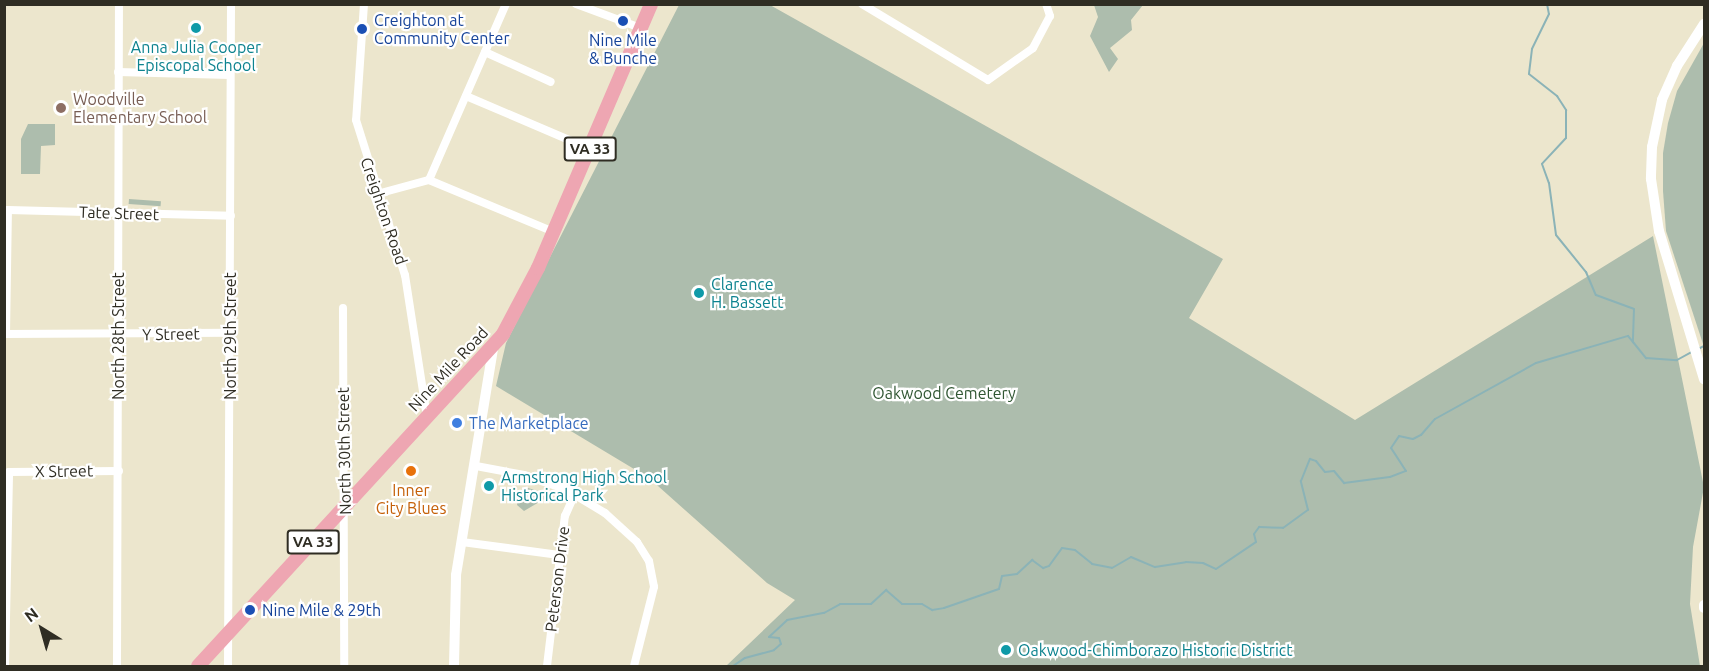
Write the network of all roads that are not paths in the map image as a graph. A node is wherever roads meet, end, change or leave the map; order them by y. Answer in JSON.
{"nodes":[{"id":1,"x":119,"y":4,"type":"edge"},
{"id":2,"x":231,"y":4,"type":"edge"},
{"id":3,"x":364,"y":4,"type":"edge"},
{"id":4,"x":506,"y":4,"type":"edge"},
{"id":5,"x":576,"y":4,"type":"edge"},
{"id":6,"x":651,"y":4,"type":"edge"},
{"id":7,"x":865,"y":5,"type":"edge"},
{"id":8,"x":1047,"y":5,"type":"edge"},
{"id":9,"x":1704,"y":24,"type":"edge"},
{"id":10,"x":641,"y":28,"type":"junction"},
{"id":11,"x":484,"y":56,"type":"junction"},
{"id":12,"x":118,"y":72,"type":"junction"},
{"id":13,"x":230,"y":75,"type":"junction"},
{"id":14,"x":552,"y":82,"type":"dead end"},
{"id":15,"x":466,"y":96,"type":"junction"},
{"id":16,"x":590,"y":149,"type":"junction"},
{"id":17,"x":429,"y":180,"type":"junction"},
{"id":18,"x":377,"y":194,"type":"junction"},
{"id":19,"x":119,"y":213,"type":"junction"},
{"id":20,"x":231,"y":216,"type":"junction"},
{"id":21,"x":554,"y":232,"type":"junction"},
{"id":22,"x":343,"y":308,"type":"dead end"},
{"id":23,"x":230,"y":333,"type":"junction"},
{"id":24,"x":5,"y":334,"type":"edge"},
{"id":25,"x":117,"y":335,"type":"junction"},
{"id":26,"x":493,"y":348,"type":"junction"},
{"id":27,"x":1704,"y":379,"type":"edge"},
{"id":28,"x":427,"y":417,"type":"junction"},
{"id":29,"x":476,"y":466,"type":"junction"},
{"id":30,"x":119,"y":471,"type":"junction"},
{"id":31,"x":575,"y":494,"type":"junction"},
{"id":32,"x":345,"y":506,"type":"junction"},
{"id":33,"x":462,"y":542,"type":"junction"},
{"id":34,"x":560,"y":555,"type":"junction"},
{"id":35,"x":230,"y":633,"type":"junction"},
{"id":36,"x":4,"y":666,"type":"edge"},
{"id":37,"x":117,"y":666,"type":"edge"},
{"id":38,"x":198,"y":666,"type":"edge"},
{"id":39,"x":228,"y":666,"type":"edge"},
{"id":40,"x":344,"y":666,"type":"edge"},
{"id":41,"x":454,"y":666,"type":"edge"},
{"id":42,"x":547,"y":666,"type":"edge"},
{"id":43,"x":634,"y":666,"type":"edge"}],
"edges":[{"from":1,"to":12,"type":"street","name":"North 28th Street"},
{"from":2,"to":13,"type":"street","name":"North 29th Street"},
{"from":3,"to":18,"type":"street","name":"Creighton Road"},
{"from":4,"to":11,"type":"street"},
{"from":5,"to":10,"type":"street"},
{"from":6,"to":10,"type":"main road","name":"Nine Mile Road","number":"VA 33"},
{"from":7,"to":8,"type":"street"},
{"from":9,"to":27,"type":"street"},
{"from":10,"to":16,"type":"main road","name":"Nine Mile Road","number":"VA 33"},
{"from":11,"to":14,"type":"street"},
{"from":11,"to":15,"type":"street"},
{"from":12,"to":13,"type":"street"},
{"from":12,"to":19,"type":"street","name":"North 28th Street"},
{"from":13,"to":20,"type":"street","name":"North 29th Street"},
{"from":15,"to":16,"type":"street"},
{"from":15,"to":17,"type":"street"},
{"from":16,"to":21,"type":"main road","name":"Nine Mile Road","number":"VA 33"},
{"from":17,"to":18,"type":"street"},
{"from":17,"to":21,"type":"street"},
{"from":18,"to":28,"type":"street","name":"Creighton Road"},
{"from":19,"to":20,"type":"street","name":"Tate Street"},
{"from":19,"to":24,"type":"street","name":"Tate Street"},
{"from":19,"to":25,"type":"street","name":"North 28th Street"},
{"from":20,"to":23,"type":"street","name":"North 29th Street"},
{"from":21,"to":26,"type":"main road","name":"Nine Mile Road","number":"VA 33"},
{"from":22,"to":32,"type":"street","name":"North 30th Street"},
{"from":23,"to":25,"type":"street","name":"Y Street"},
{"from":23,"to":35,"type":"street","name":"North 29th Street"},
{"from":24,"to":25,"type":"street","name":"Y Street"},
{"from":25,"to":30,"type":"street","name":"North 28th Street"},
{"from":26,"to":28,"type":"main road","name":"Nine Mile Road","number":"VA 33"},
{"from":26,"to":29,"type":"street"},
{"from":28,"to":32,"type":"main road","name":"Nine Mile Road","number":"VA 33"},
{"from":29,"to":31,"type":"street"},
{"from":29,"to":33,"type":"street"},
{"from":30,"to":36,"type":"street","name":"X Street"},
{"from":30,"to":37,"type":"street","name":"North 28th Street"},
{"from":31,"to":34,"type":"street","name":"Peterson Drive"},
{"from":31,"to":43,"type":"street"},
{"from":32,"to":35,"type":"main road","name":"Nine Mile Road","number":"VA 33"},
{"from":32,"to":40,"type":"street","name":"North 30th Street"},
{"from":33,"to":34,"type":"street"},
{"from":33,"to":41,"type":"street"},
{"from":34,"to":42,"type":"street","name":"Peterson Drive"},
{"from":35,"to":38,"type":"main road","name":"Nine Mile Road","number":"VA 33"},
{"from":35,"to":39,"type":"street","name":"North 29th Street"}]}
